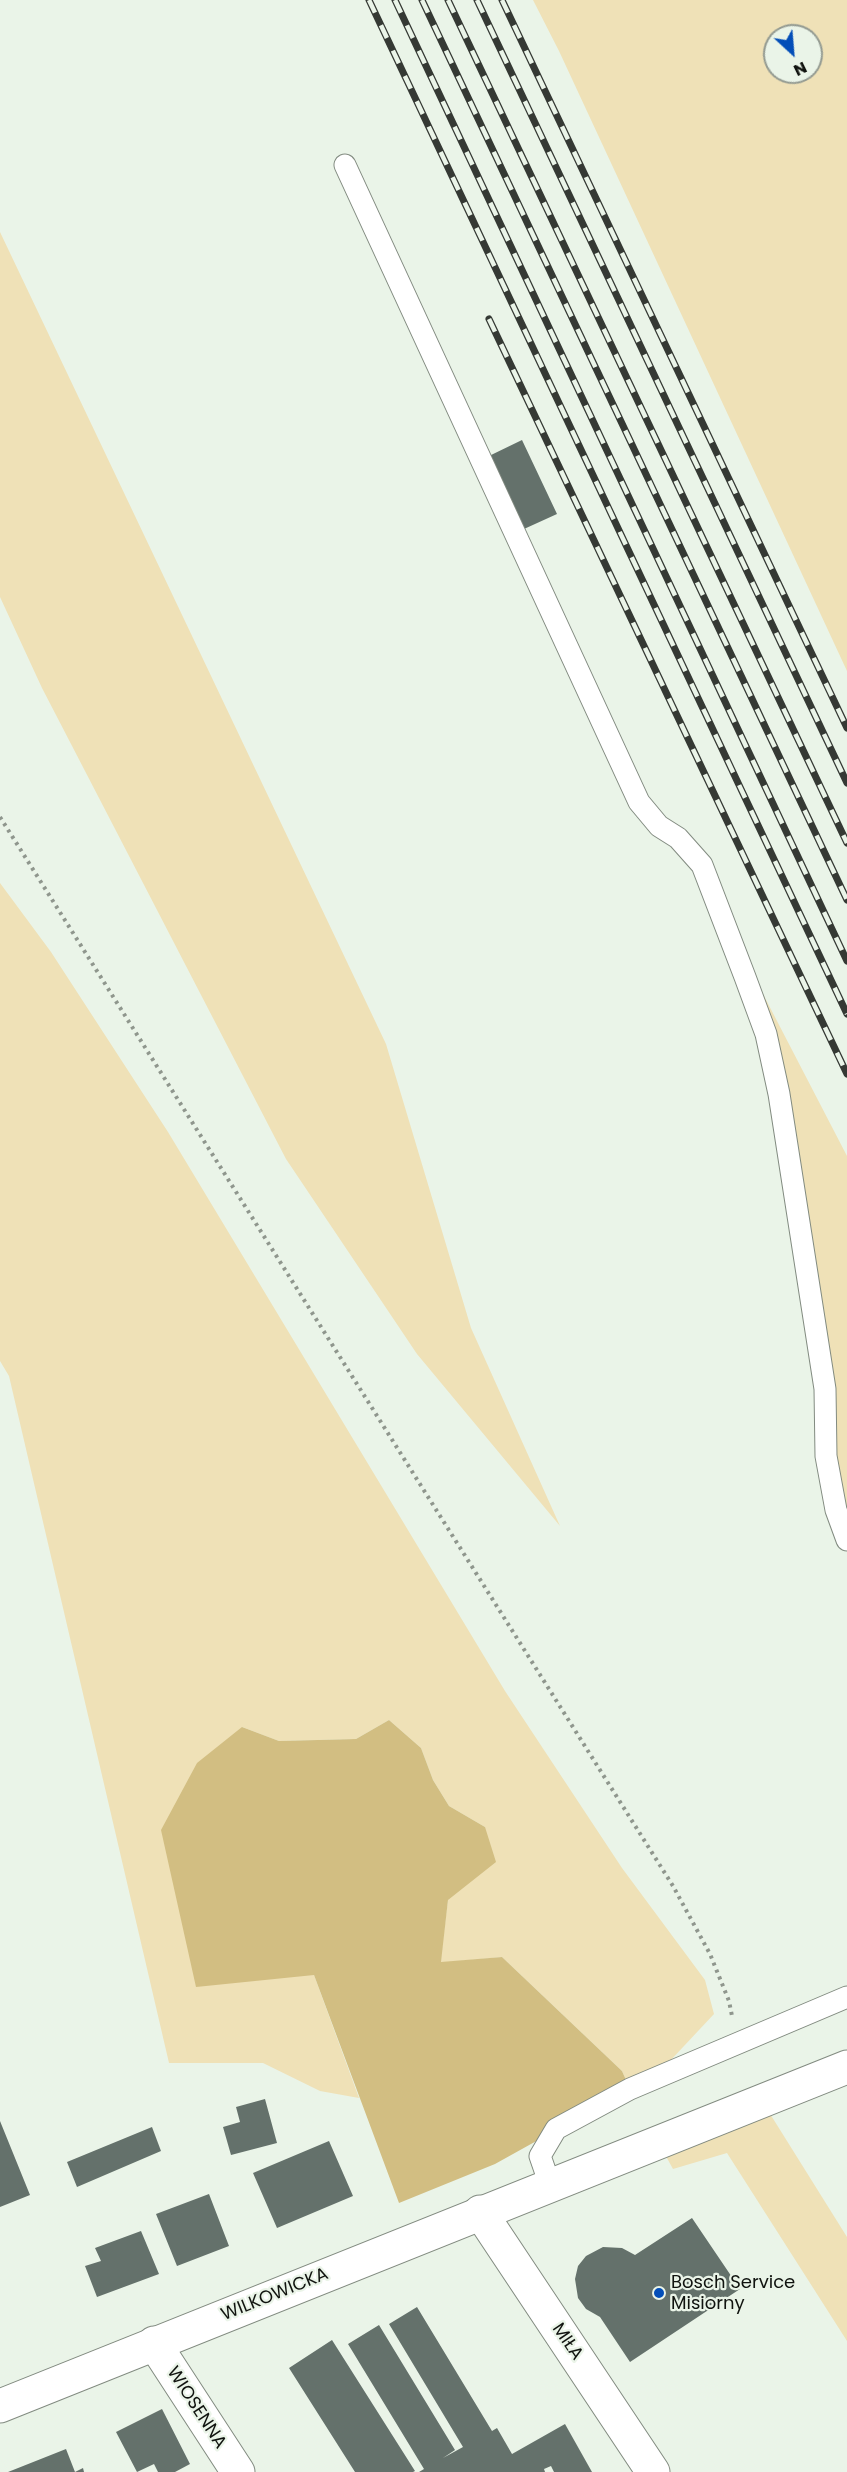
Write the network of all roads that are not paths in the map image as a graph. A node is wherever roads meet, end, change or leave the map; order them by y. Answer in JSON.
{"nodes":[{"id":1,"x":345,"y":165,"type":"dead end"},
{"id":2,"x":847,"y":1540,"type":"edge"},
{"id":3,"x":847,"y":1997,"type":"edge"},
{"id":4,"x":847,"y":2067,"type":"edge"},
{"id":5,"x":549,"y":2185,"type":"junction"},
{"id":6,"x":480,"y":2212,"type":"junction"},
{"id":7,"x":154,"y":2343,"type":"junction"},
{"id":8,"x":0,"y":2406,"type":"edge"},
{"id":9,"x":238,"y":2472,"type":"edge"},
{"id":10,"x":653,"y":2472,"type":"edge"}],
"edges":[{"from":1,"to":2,"type":"lane"},
{"from":3,"to":5,"type":"lane"},
{"from":4,"to":5,"type":"main road","name":"WILKOWICKA"},
{"from":5,"to":6,"type":"main road","name":"WILKOWICKA"},
{"from":6,"to":7,"type":"main road","name":"WILKOWICKA"},
{"from":6,"to":10,"type":"main road","name":"MIŁA"},
{"from":7,"to":8,"type":"main road","name":"WILKOWICKA"},
{"from":7,"to":9,"type":"main road","name":"WIOSENNA"}]}
